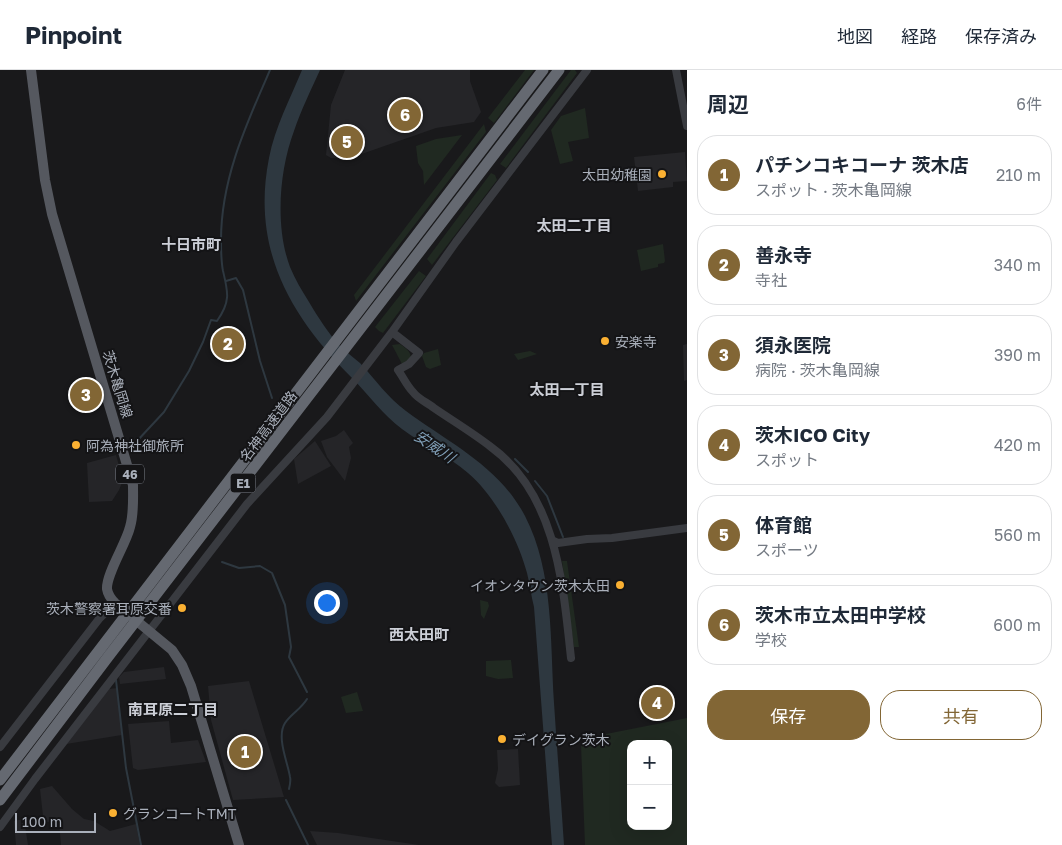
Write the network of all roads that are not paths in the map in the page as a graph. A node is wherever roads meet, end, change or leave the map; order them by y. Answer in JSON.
{"nodes":[{"id":1,"x":31,"y":70,"type":"edge"},
{"id":2,"x":543,"y":70,"type":"edge"},
{"id":3,"x":559,"y":70,"type":"edge"},
{"id":4,"x":587,"y":70,"type":"edge"},
{"id":5,"x":676,"y":70,"type":"edge"},
{"id":6,"x":687,"y":126,"type":"edge"},
{"id":7,"x":389,"y":336,"type":"junction"},
{"id":8,"x":687,"y":528,"type":"edge"},
{"id":9,"x":552,"y":540,"type":"junction"},
{"id":10,"x":115,"y":603,"type":"junction"},
{"id":11,"x":150,"y":631,"type":"junction"},
{"id":12,"x":571,"y":658,"type":"dead end"},
{"id":13,"x":0,"y":747,"type":"edge"},
{"id":14,"x":0,"y":780,"type":"edge"},
{"id":15,"x":0,"y":800,"type":"edge"},
{"id":16,"x":0,"y":827,"type":"edge"},
{"id":17,"x":239,"y":845,"type":"edge"}],
"edges":[{"from":1,"to":10,"type":"main road","name":"茨木亀岡線","number":"46"},
{"from":2,"to":14,"type":"highway","name":"名神高速道路","number":"E1"},
{"from":3,"to":15,"type":"highway","name":"名神高速道路","number":"E1"},
{"from":4,"to":7,"type":"street"},
{"from":5,"to":6,"type":"street"},
{"from":7,"to":9,"type":"street"},
{"from":7,"to":11,"type":"street"},
{"from":8,"to":9,"type":"street"},
{"from":9,"to":12,"type":"street"},
{"from":10,"to":11,"type":"main road"},
{"from":10,"to":13,"type":"street"},
{"from":11,"to":16,"type":"street"},
{"from":11,"to":17,"type":"main road"}]}
